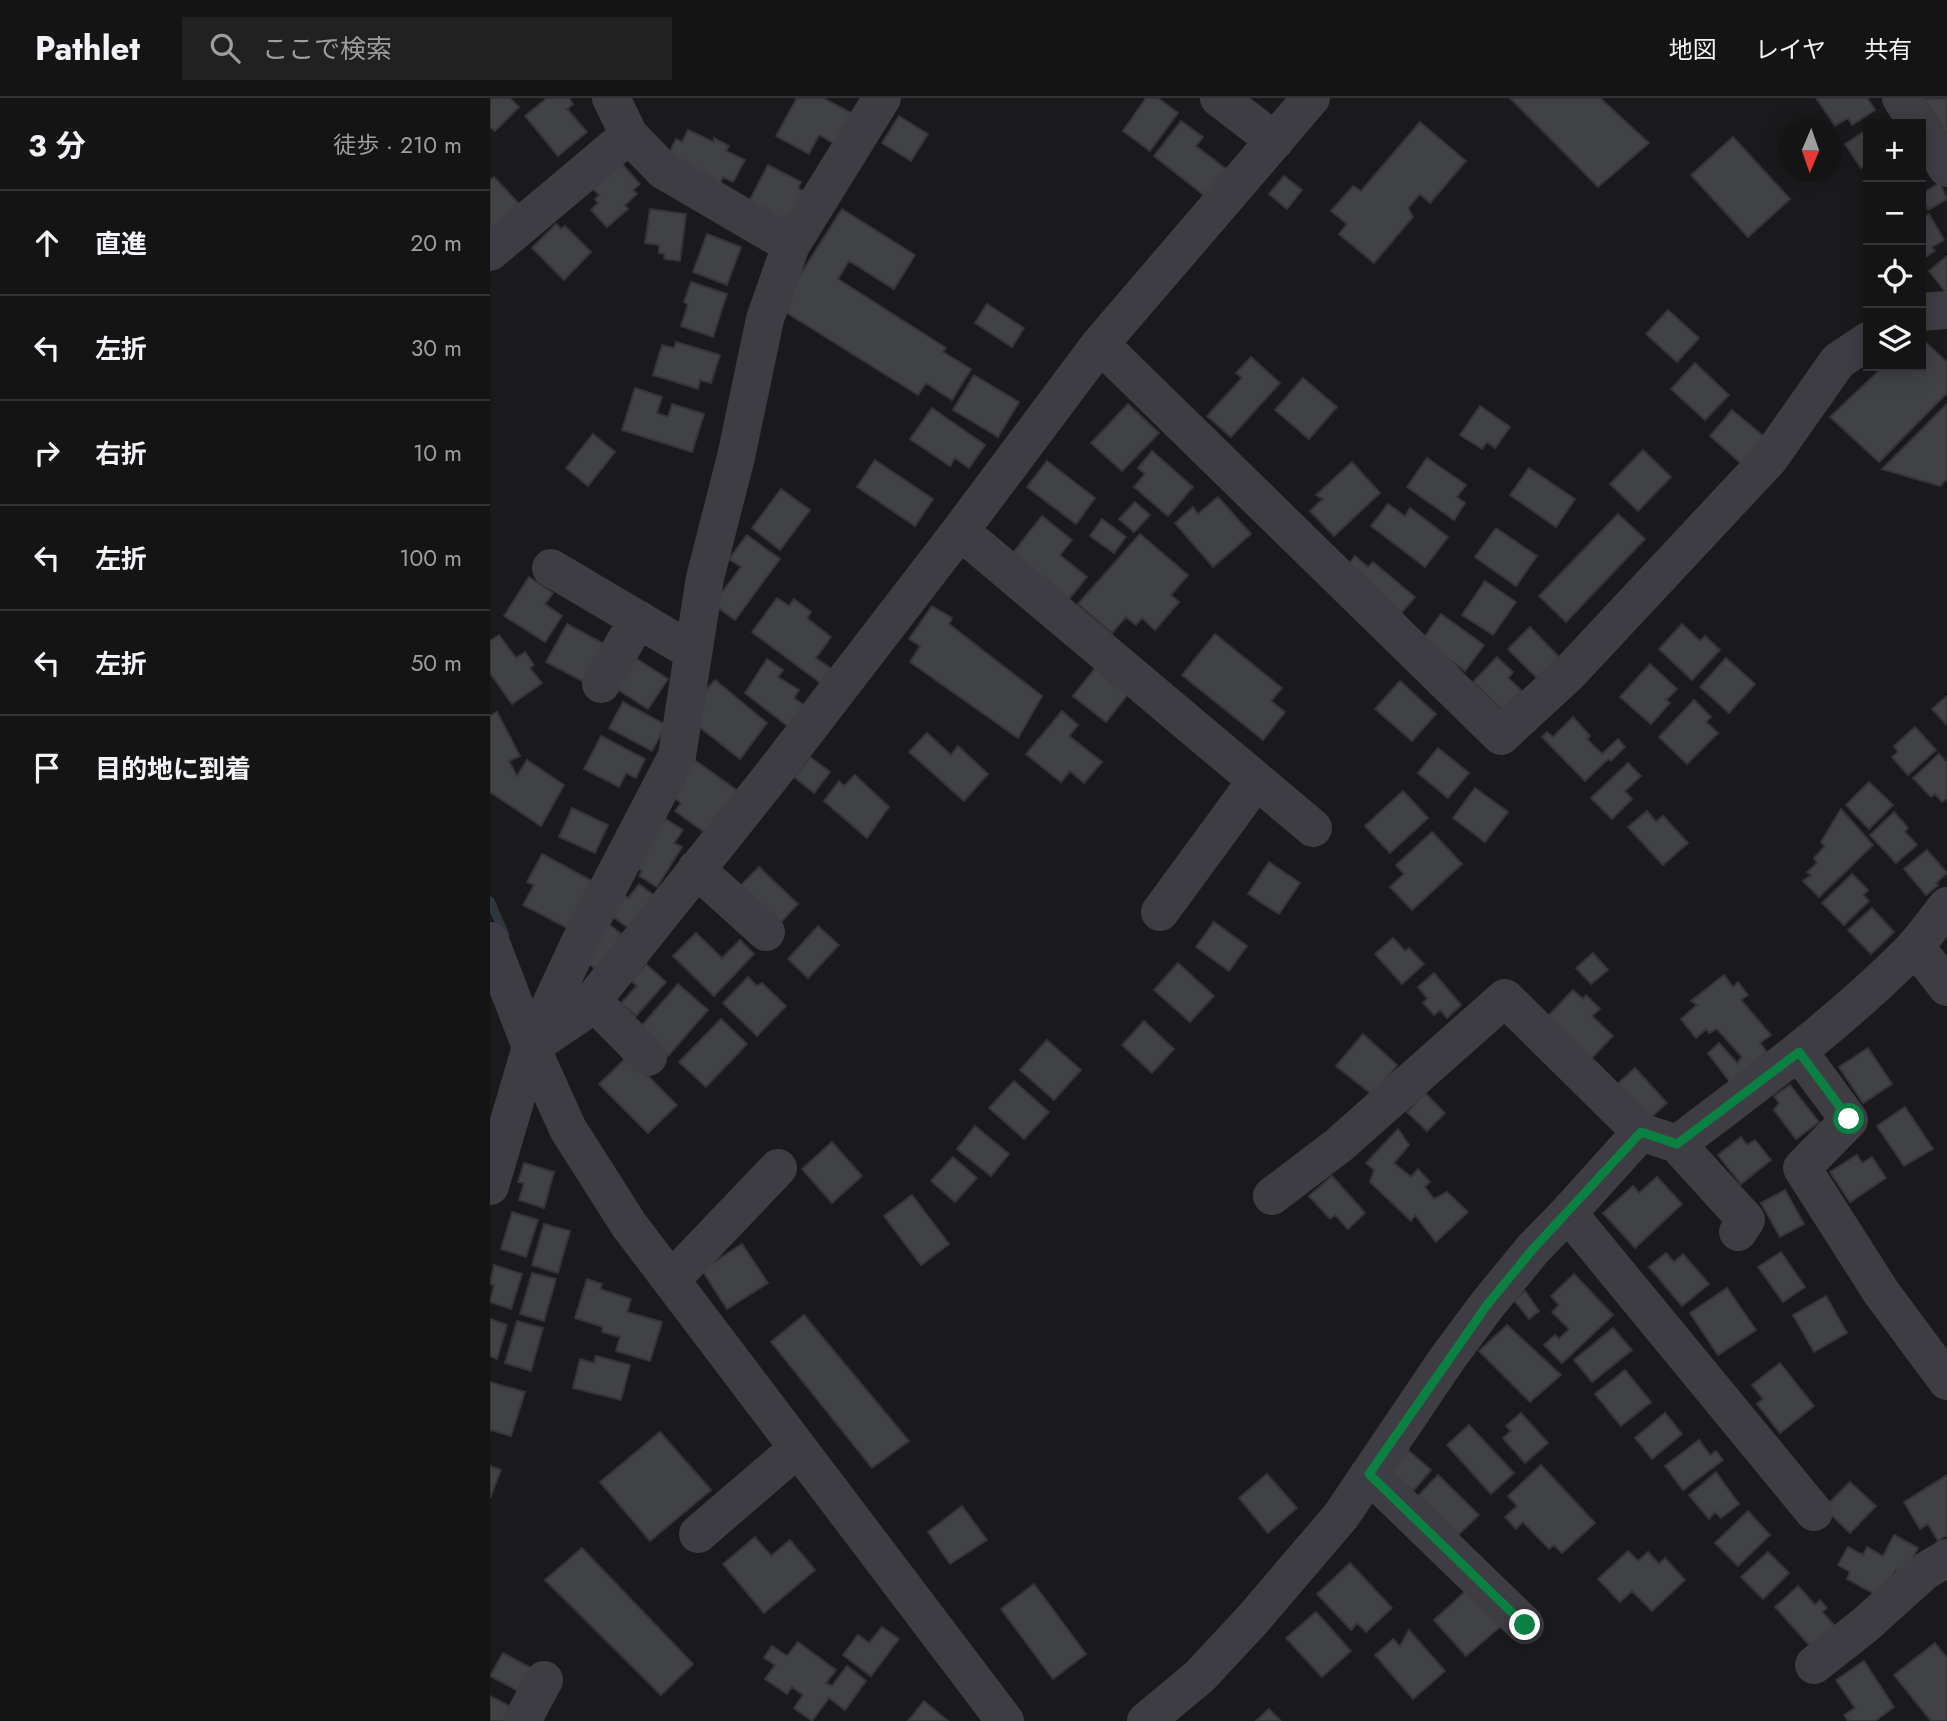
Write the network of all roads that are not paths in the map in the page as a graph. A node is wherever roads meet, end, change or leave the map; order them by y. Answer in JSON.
{"nodes":[{"id":1,"x":611,"y":98,"type":"edge"},
{"id":2,"x":1219,"y":98,"type":"edge"},
{"id":3,"x":1311,"y":98,"type":"edge"},
{"id":4,"x":1900,"y":98,"type":"edge"},
{"id":5,"x":876,"y":100,"type":"edge"},
{"id":6,"x":1915,"y":119,"type":"edge"},
{"id":7,"x":629,"y":135,"type":"junction"},
{"id":8,"x":1926,"y":136,"type":"edge"},
{"id":9,"x":1275,"y":141,"type":"junction"},
{"id":10,"x":1947,"y":168,"type":"edge"},
{"id":11,"x":791,"y":245,"type":"junction"},
{"id":12,"x":490,"y":252,"type":"edge"},
{"id":13,"x":1947,"y":310,"type":"edge"},
{"id":14,"x":1926,"y":312,"type":"edge"},
{"id":15,"x":1100,"y":344,"type":"junction"},
{"id":16,"x":1863,"y":344,"type":"edge"},
{"id":17,"x":960,"y":531,"type":"junction"},
{"id":18,"x":551,"y":568,"type":"dead end"},
{"id":19,"x":638,"y":620,"type":"junction"},
{"id":20,"x":693,"y":652,"type":"junction"},
{"id":21,"x":601,"y":684,"type":"dead end"},
{"id":22,"x":1256,"y":781,"type":"junction"},
{"id":23,"x":1313,"y":828,"type":"dead end"},
{"id":24,"x":696,"y":869,"type":"junction"},
{"id":25,"x":1947,"y":906,"type":"edge"},
{"id":26,"x":1160,"y":912,"type":"dead end"},
{"id":27,"x":766,"y":932,"type":"dead end"},
{"id":28,"x":490,"y":941,"type":"edge"},
{"id":29,"x":1915,"y":946,"type":"junction"},
{"id":30,"x":1947,"y":987,"type":"edge"},
{"id":31,"x":592,"y":1000,"type":"junction"},
{"id":32,"x":531,"y":1046,"type":"junction"},
{"id":33,"x":1799,"y":1052,"type":"junction"},
{"id":34,"x":649,"y":1057,"type":"dead end"},
{"id":35,"x":502,"y":1100,"type":"edge"},
{"id":36,"x":1641,"y":1132,"type":"junction"},
{"id":37,"x":1677,"y":1144,"type":"junction"},
{"id":38,"x":778,"y":1168,"type":"dead end"},
{"id":39,"x":490,"y":1186,"type":"edge"},
{"id":40,"x":1272,"y":1196,"type":"dead end"},
{"id":41,"x":1568,"y":1213,"type":"junction"},
{"id":42,"x":1738,"y":1232,"type":"dead end"},
{"id":43,"x":671,"y":1280,"type":"junction"},
{"id":44,"x":1947,"y":1381,"type":"edge"},
{"id":45,"x":798,"y":1448,"type":"junction"},
{"id":46,"x":1369,"y":1474,"type":"junction"},
{"id":47,"x":1814,"y":1512,"type":"dead end"},
{"id":48,"x":698,"y":1534,"type":"dead end"},
{"id":49,"x":1947,"y":1558,"type":"edge"},
{"id":50,"x":1525,"y":1625,"type":"dead end"},
{"id":51,"x":1814,"y":1665,"type":"dead end"},
{"id":52,"x":544,"y":1680,"type":"dead end"},
{"id":53,"x":522,"y":1721,"type":"edge"},
{"id":54,"x":1005,"y":1721,"type":"edge"},
{"id":55,"x":1146,"y":1721,"type":"edge"}],
"edges":[{"from":1,"to":7,"type":"street"},
{"from":2,"to":9,"type":"street"},
{"from":3,"to":9,"type":"street"},
{"from":4,"to":6,"type":"street"},
{"from":5,"to":11,"type":"street"},
{"from":7,"to":11,"type":"street"},
{"from":7,"to":12,"type":"street"},
{"from":8,"to":10,"type":"street"},
{"from":9,"to":15,"type":"street"},
{"from":11,"to":20,"type":"street"},
{"from":13,"to":14,"type":"street"},
{"from":15,"to":16,"type":"street"},
{"from":15,"to":17,"type":"street"},
{"from":17,"to":22,"type":"street"},
{"from":17,"to":24,"type":"street"},
{"from":18,"to":19,"type":"street"},
{"from":19,"to":20,"type":"street"},
{"from":19,"to":21,"type":"street"},
{"from":20,"to":32,"type":"street"},
{"from":22,"to":23,"type":"street"},
{"from":22,"to":26,"type":"street"},
{"from":24,"to":27,"type":"street"},
{"from":24,"to":31,"type":"street"},
{"from":25,"to":29,"type":"street"},
{"from":28,"to":32,"type":"street"},
{"from":29,"to":30,"type":"street"},
{"from":29,"to":33,"type":"street"},
{"from":31,"to":32,"type":"street"},
{"from":31,"to":34,"type":"street"},
{"from":32,"to":35,"type":"street"},
{"from":32,"to":43,"type":"street"},
{"from":33,"to":37,"type":"street"},
{"from":33,"to":44,"type":"street"},
{"from":35,"to":39,"type":"street"},
{"from":36,"to":37,"type":"street"},
{"from":36,"to":40,"type":"street"},
{"from":36,"to":41,"type":"street"},
{"from":37,"to":42,"type":"street"},
{"from":38,"to":43,"type":"street"},
{"from":41,"to":46,"type":"street"},
{"from":41,"to":47,"type":"street"},
{"from":43,"to":45,"type":"street"},
{"from":45,"to":48,"type":"street"},
{"from":45,"to":54,"type":"street"},
{"from":46,"to":50,"type":"street"},
{"from":46,"to":55,"type":"street"},
{"from":49,"to":51,"type":"street"},
{"from":52,"to":53,"type":"street"}]}
